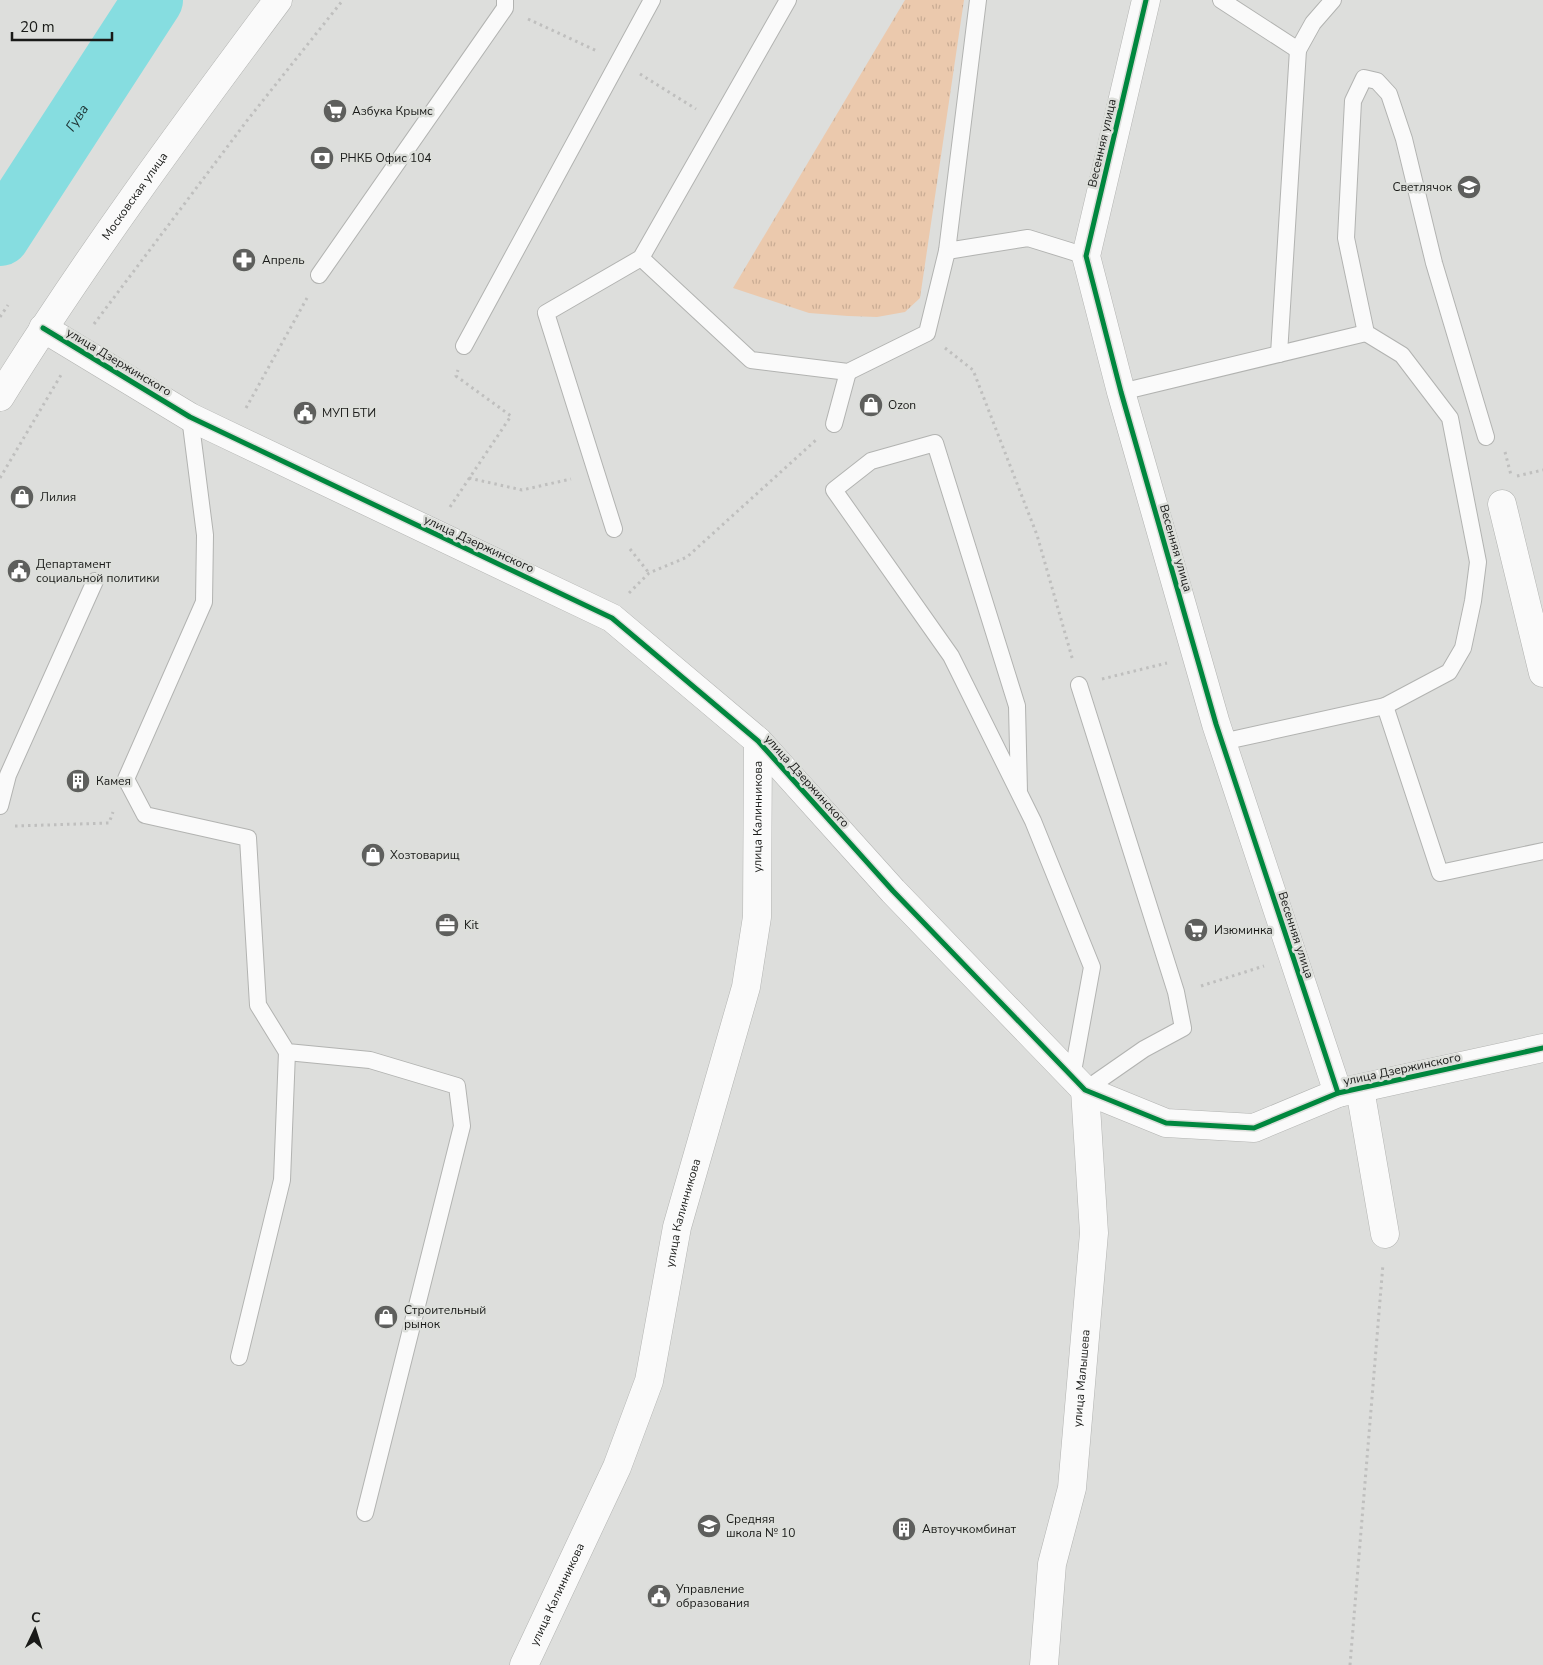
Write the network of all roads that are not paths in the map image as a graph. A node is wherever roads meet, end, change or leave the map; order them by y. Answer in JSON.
{"nodes":[{"id":1,"x":278,"y":0,"type":"edge"},
{"id":2,"x":505,"y":0,"type":"edge"},
{"id":3,"x":652,"y":0,"type":"edge"},
{"id":4,"x":788,"y":0,"type":"edge"},
{"id":5,"x":978,"y":0,"type":"edge"},
{"id":6,"x":1146,"y":0,"type":"edge"},
{"id":7,"x":1221,"y":0,"type":"edge"},
{"id":8,"x":1333,"y":0,"type":"edge"},
{"id":9,"x":1298,"y":50,"type":"junction"},
{"id":10,"x":947,"y":251,"type":"junction"},
{"id":11,"x":1086,"y":256,"type":"junction"},
{"id":12,"x":640,"y":258,"type":"junction"},
{"id":13,"x":319,"y":275,"type":"road end"},
{"id":14,"x":43,"y":328,"type":"junction"},
{"id":15,"x":1366,"y":332,"type":"junction"},
{"id":16,"x":464,"y":346,"type":"road end"},
{"id":17,"x":1280,"y":354,"type":"junction"},
{"id":18,"x":848,"y":372,"type":"junction"},
{"id":19,"x":1121,"y":392,"type":"junction"},
{"id":20,"x":0,"y":398,"type":"edge"},
{"id":21,"x":190,"y":417,"type":"junction"},
{"id":22,"x":834,"y":424,"type":"road end"},
{"id":23,"x":1486,"y":437,"type":"road end"},
{"id":24,"x":1502,"y":504,"type":"dead end"},
{"id":25,"x":614,"y":528,"type":"road end"},
{"id":26,"x":95,"y":581,"type":"dead end"},
{"id":27,"x":1543,"y":673,"type":"edge"},
{"id":28,"x":1079,"y":685,"type":"road end"},
{"id":29,"x":1385,"y":706,"type":"junction"},
{"id":30,"x":758,"y":741,"type":"junction"},
{"id":31,"x":1222,"y":742,"type":"junction"},
{"id":32,"x":1018,"y":792,"type":"junction"},
{"id":33,"x":0,"y":806,"type":"edge"},
{"id":34,"x":1543,"y":851,"type":"edge"},
{"id":35,"x":1543,"y":1048,"type":"edge"},
{"id":36,"x":287,"y":1052,"type":"junction"},
{"id":37,"x":1078,"y":1083,"type":"junction"},
{"id":38,"x":1349,"y":1091,"type":"junction"},
{"id":39,"x":1385,"y":1234,"type":"road end"},
{"id":40,"x":239,"y":1357,"type":"dead end"},
{"id":41,"x":365,"y":1514,"type":"dead end"},
{"id":42,"x":524,"y":1665,"type":"edge"},
{"id":43,"x":1044,"y":1665,"type":"edge"}],
"edges":[{"from":1,"to":14,"type":"street","name":"Московская улица"},
{"from":2,"to":13,"type":"lane"},
{"from":3,"to":16,"type":"lane"},
{"from":4,"to":12,"type":"lane"},
{"from":5,"to":10,"type":"lane"},
{"from":6,"to":11,"type":"street","name":"Весенняя улица"},
{"from":7,"to":9,"type":"lane"},
{"from":8,"to":9,"type":"lane"},
{"from":9,"to":17,"type":"lane"},
{"from":10,"to":11,"type":"lane"},
{"from":10,"to":18,"type":"lane"},
{"from":11,"to":19,"type":"street","name":"Весенняя улица"},
{"from":12,"to":18,"type":"lane"},
{"from":12,"to":25,"type":"lane"},
{"from":14,"to":20,"type":"street","name":"Московская улица"},
{"from":14,"to":21,"type":"street","name":"улица Дзержинского"},
{"from":15,"to":17,"type":"lane"},
{"from":15,"to":23,"type":"lane"},
{"from":15,"to":29,"type":"lane"},
{"from":17,"to":19,"type":"lane"},
{"from":18,"to":22,"type":"lane"},
{"from":19,"to":31,"type":"street","name":"Весенняя улица"},
{"from":21,"to":30,"type":"street","name":"улица Дзержинского"},
{"from":21,"to":36,"type":"lane"},
{"from":24,"to":27,"type":"street"},
{"from":26,"to":33,"type":"lane"},
{"from":28,"to":37,"type":"lane"},
{"from":29,"to":31,"type":"lane"},
{"from":29,"to":34,"type":"lane"},
{"from":30,"to":37,"type":"street","name":"улица Дзержинского"},
{"from":30,"to":42,"type":"street","name":"улица Калинникова"},
{"from":31,"to":38,"type":"street","name":"Весенняя улица"},
{"from":32,"to":32,"type":"lane"},
{"from":32,"to":37,"type":"lane"},
{"from":35,"to":38,"type":"street","name":"улица Дзержинского"},
{"from":36,"to":40,"type":"lane"},
{"from":36,"to":41,"type":"lane"},
{"from":37,"to":38,"type":"street","name":"улица Дзержинского"},
{"from":37,"to":43,"type":"street","name":"улица Малышева"},
{"from":38,"to":39,"type":"street","name":"Весенняя улица"}]}
